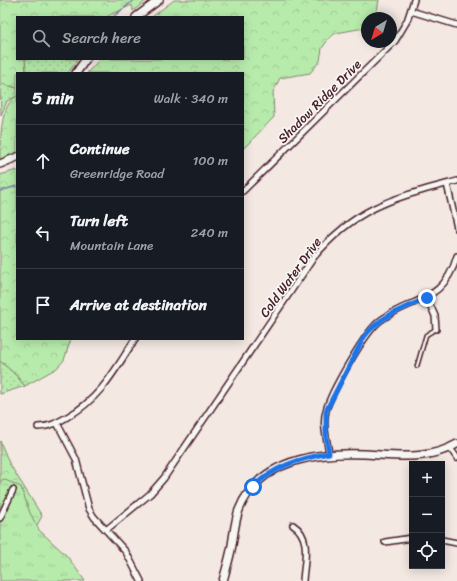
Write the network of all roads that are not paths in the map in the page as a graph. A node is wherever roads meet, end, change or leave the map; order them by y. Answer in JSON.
{"nodes":[{"id":1,"x":159,"y":0,"type":"edge"},
{"id":2,"x":414,"y":0,"type":"edge"},
{"id":3,"x":411,"y":10,"type":"junction"},
{"id":4,"x":137,"y":16,"type":"edge"},
{"id":5,"x":457,"y":25,"type":"edge"},
{"id":6,"x":85,"y":60,"type":"edge"},
{"id":7,"x":77,"y":72,"type":"edge"},
{"id":8,"x":16,"y":157,"type":"edge"},
{"id":9,"x":0,"y":164,"type":"edge"},
{"id":10,"x":457,"y":181,"type":"edge"},
{"id":11,"x":447,"y":184,"type":"junction"},
{"id":12,"x":244,"y":190,"type":"edge"},
{"id":13,"x":457,"y":228,"type":"edge"},
{"id":14,"x":457,"y":256,"type":"edge"},
{"id":15,"x":427,"y":298,"type":"junction"},
{"id":16,"x":436,"y":329,"type":"joint"},
{"id":17,"x":134,"y":340,"type":"edge"},
{"id":18,"x":417,"y":366,"type":"dead end"},
{"id":19,"x":57,"y":423,"type":"junction"},
{"id":20,"x":38,"y":427,"type":"dead end"},
{"id":21,"x":457,"y":444,"type":"edge"},
{"id":22,"x":450,"y":448,"type":"junction"},
{"id":23,"x":329,"y":453,"type":"junction"},
{"id":24,"x":457,"y":458,"type":"edge"},
{"id":25,"x":13,"y":490,"type":"dead end"},
{"id":26,"x":0,"y":518,"type":"edge"},
{"id":27,"x":293,"y":525,"type":"dead end"},
{"id":28,"x":106,"y":530,"type":"junction"},
{"id":29,"x":409,"y":538,"type":"edge"},
{"id":30,"x":445,"y":541,"type":"edge"},
{"id":31,"x":385,"y":542,"type":"dead end"},
{"id":32,"x":457,"y":543,"type":"edge"},
{"id":33,"x":141,"y":581,"type":"edge"},
{"id":34,"x":224,"y":581,"type":"edge"},
{"id":35,"x":303,"y":581,"type":"edge"}],
"edges":[{"from":1,"to":4,"type":"street"},
{"from":2,"to":3,"type":"street","name":"Shadow Ridge Drive"},
{"from":3,"to":5,"type":"street"},
{"from":3,"to":12,"type":"street","name":"Shadow Ridge Drive"},
{"from":6,"to":7,"type":"street"},
{"from":8,"to":9,"type":"street"},
{"from":10,"to":11,"type":"street","name":"Cold Water Drive"},
{"from":11,"to":13,"type":"street"},
{"from":11,"to":28,"type":"street","name":"Cold Water Drive"},
{"from":14,"to":15,"type":"street"},
{"from":15,"to":16,"type":"street"},
{"from":15,"to":23,"type":"street"},
{"from":16,"to":18,"type":"lane"},
{"from":17,"to":19,"type":"street"},
{"from":19,"to":20,"type":"street"},
{"from":19,"to":28,"type":"street"},
{"from":21,"to":22,"type":"street"},
{"from":22,"to":23,"type":"street"},
{"from":22,"to":24,"type":"street"},
{"from":23,"to":34,"type":"street"},
{"from":25,"to":26,"type":"street"},
{"from":27,"to":35,"type":"street"},
{"from":28,"to":33,"type":"street"},
{"from":29,"to":31,"type":"street"},
{"from":30,"to":32,"type":"street"}]}
